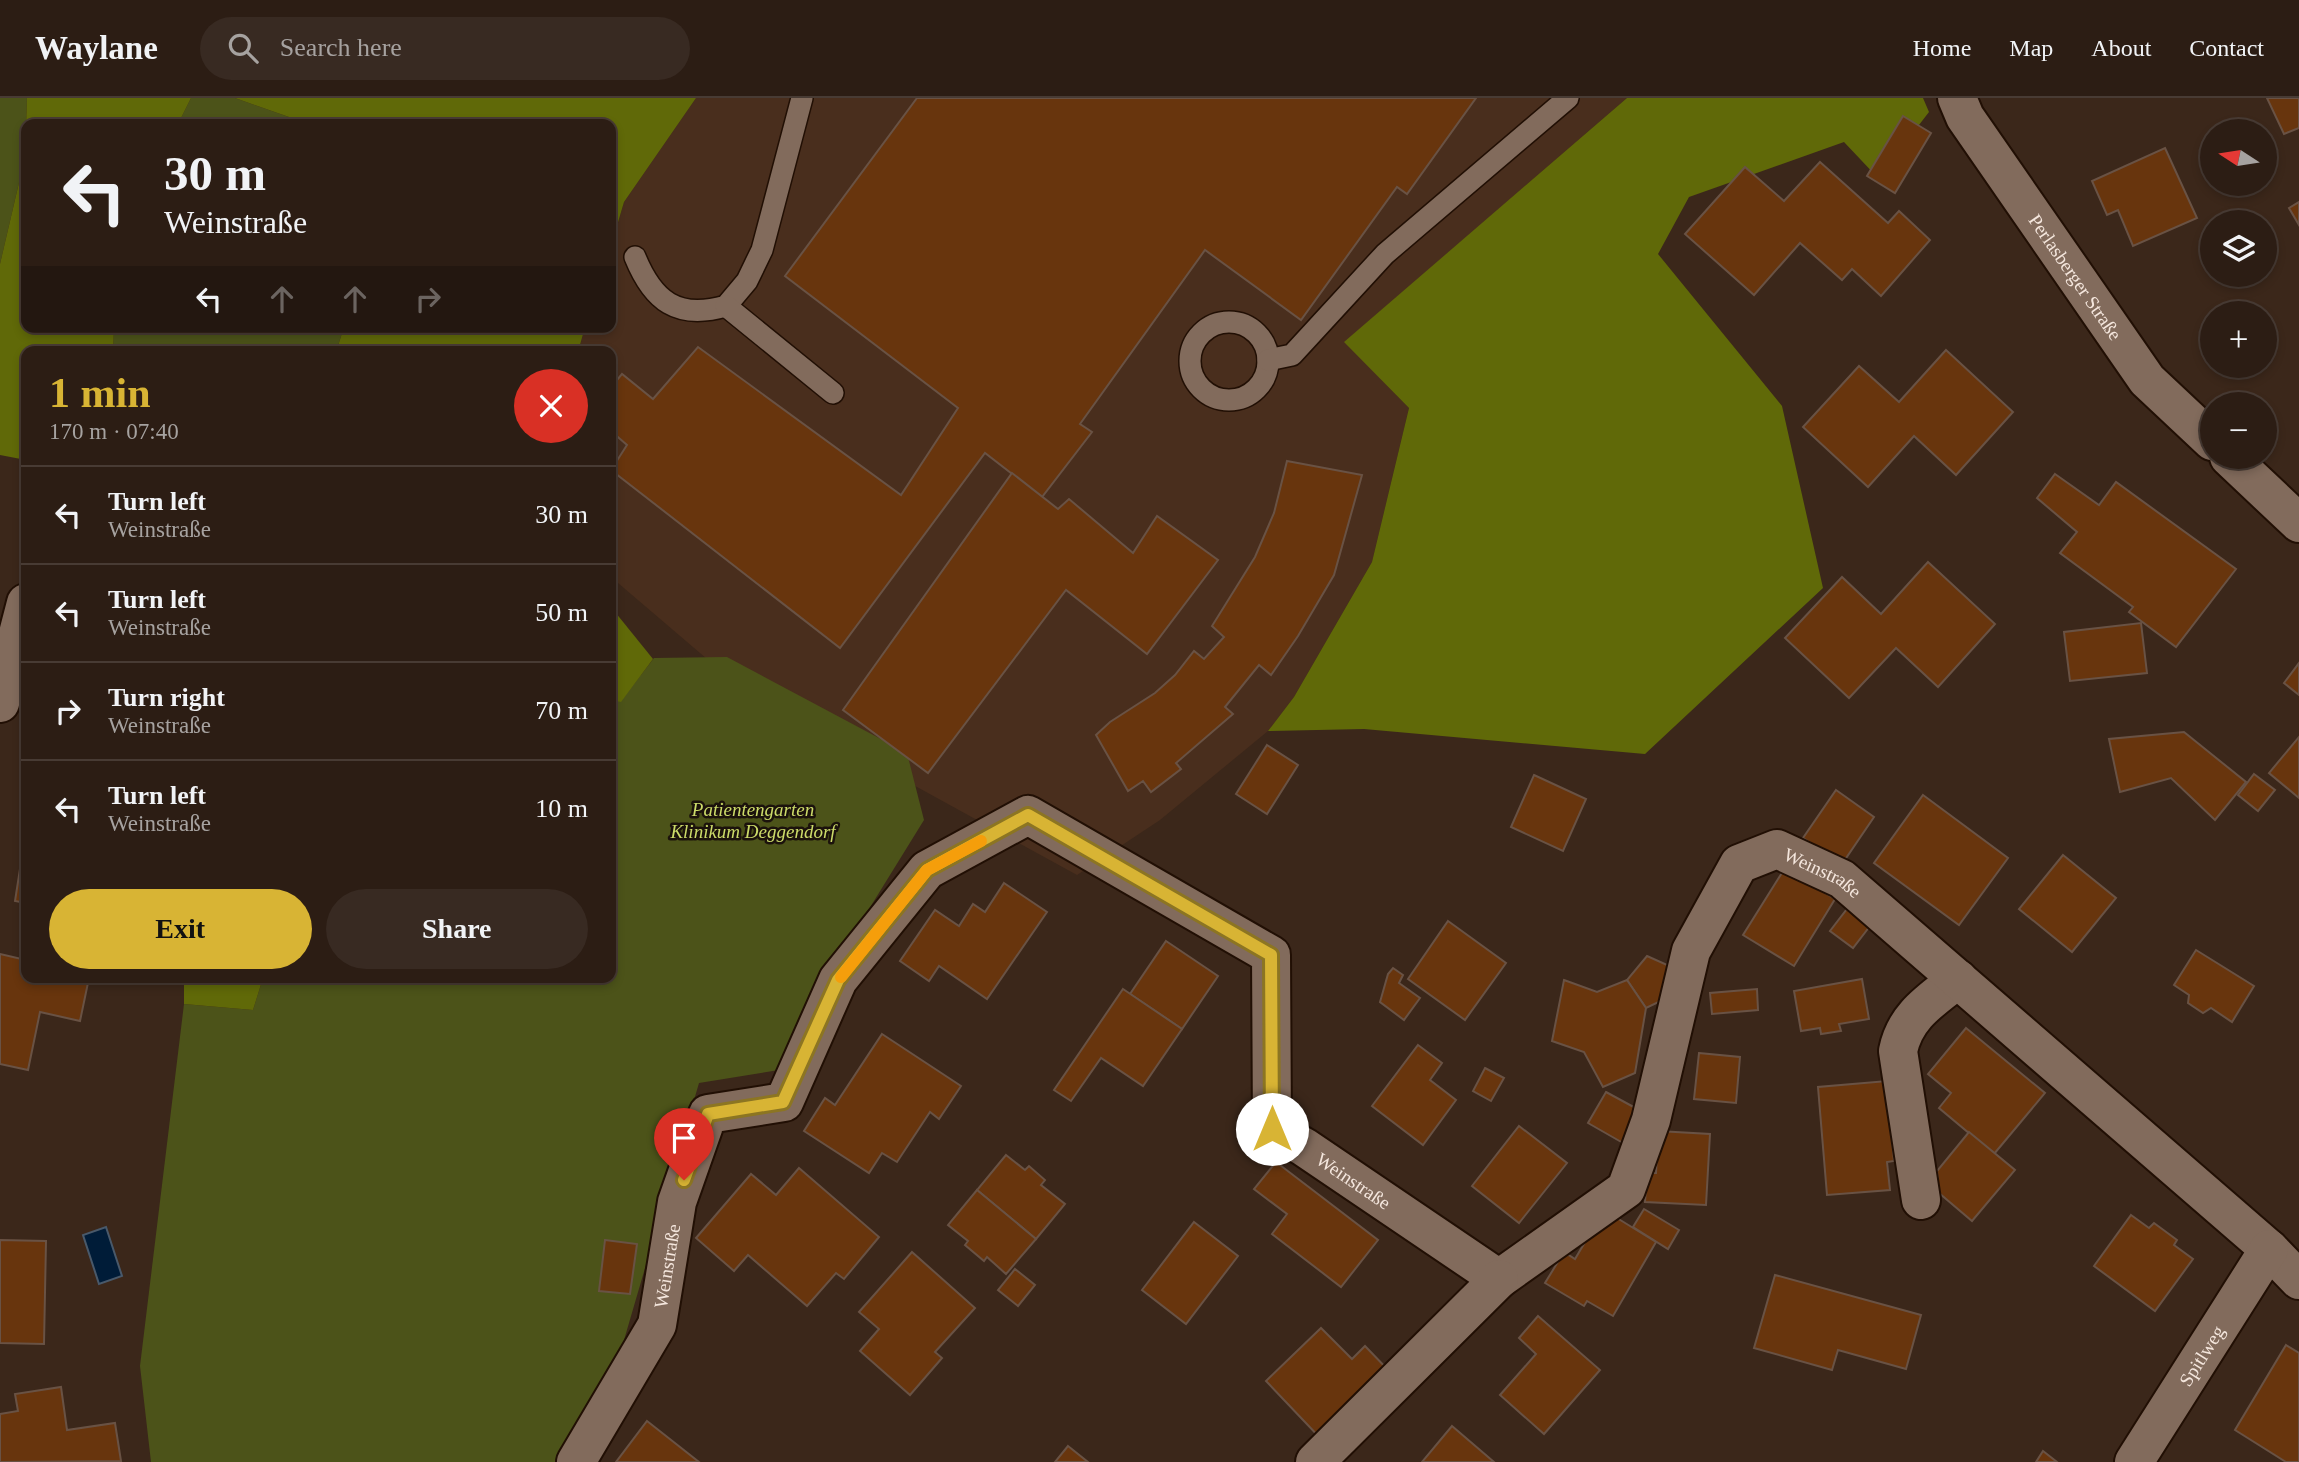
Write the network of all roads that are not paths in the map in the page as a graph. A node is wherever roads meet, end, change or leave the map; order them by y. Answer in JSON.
{"nodes":[{"id":1,"x":802,"y":98,"type":"edge"},
{"id":2,"x":1569,"y":98,"type":"edge"},
{"id":3,"x":1957,"y":98,"type":"edge"},
{"id":4,"x":635,"y":257,"type":"dead end"},
{"id":5,"x":726,"y":306,"type":"junction"},
{"id":6,"x":1268,"y":360,"type":"dead end"},
{"id":7,"x":833,"y":393,"type":"dead end"},
{"id":8,"x":2200,"y":430,"type":"edge"},
{"id":9,"x":2242,"y":469,"type":"edge"},
{"id":10,"x":2299,"y":523,"type":"edge"},
{"id":11,"x":21,"y":622,"type":"edge"},
{"id":12,"x":0,"y":703,"type":"edge"},
{"id":13,"x":1958,"y":979,"type":"junction"},
{"id":14,"x":1921,"y":1200,"type":"dead end"},
{"id":15,"x":2269,"y":1249,"type":"junction"},
{"id":16,"x":1499,"y":1279,"type":"junction"},
{"id":17,"x":2299,"y":1279,"type":"edge"},
{"id":18,"x":576,"y":1462,"type":"edge"},
{"id":19,"x":1315,"y":1462,"type":"edge"},
{"id":20,"x":2134,"y":1462,"type":"edge"}],
"edges":[{"from":1,"to":5,"type":"lane"},
{"from":2,"to":6,"type":"lane"},
{"from":3,"to":8,"type":"street","name":"Perlasberger Straße"},
{"from":4,"to":5,"type":"lane"},
{"from":5,"to":7,"type":"lane"},
{"from":9,"to":10,"type":"street"},
{"from":11,"to":12,"type":"street"},
{"from":13,"to":14,"type":"street"},
{"from":13,"to":15,"type":"street","name":"Weinstraße"},
{"from":13,"to":16,"type":"street","name":"Weinstraße"},
{"from":15,"to":17,"type":"street","name":"Weinstraße"},
{"from":15,"to":20,"type":"street","name":"Spitlweg"},
{"from":16,"to":18,"type":"street","name":"Weinstraße"},
{"from":16,"to":19,"type":"street","name":"Weinstraße"}]}
